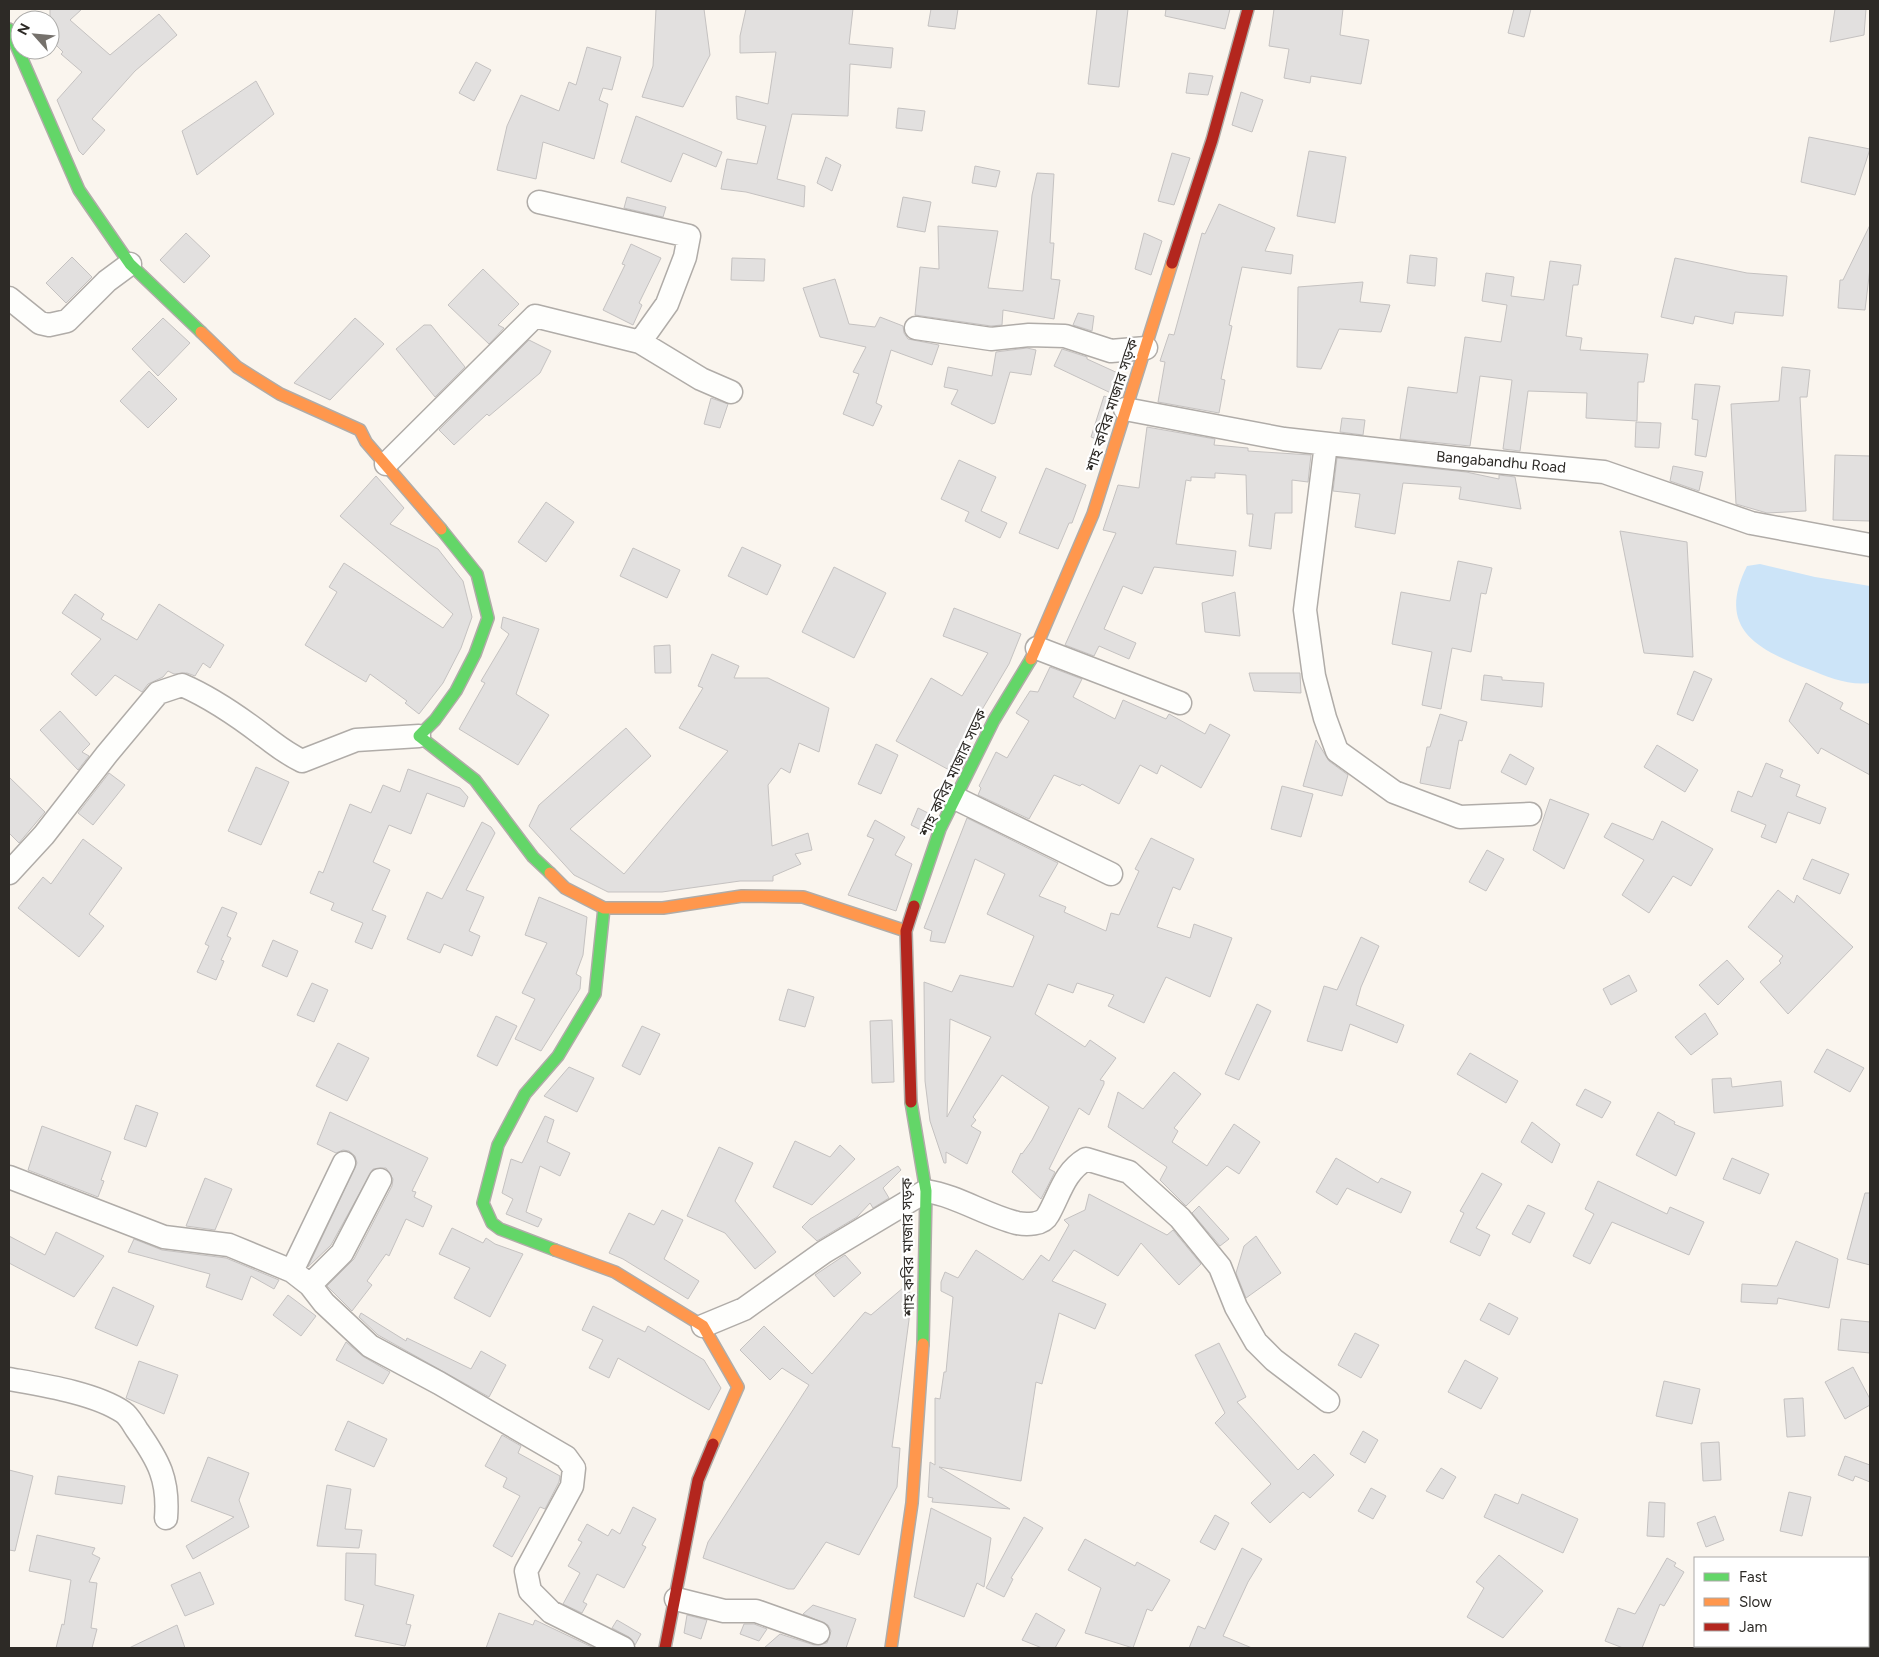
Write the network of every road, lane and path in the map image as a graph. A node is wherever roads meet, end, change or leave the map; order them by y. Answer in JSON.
{"nodes":[{"id":1,"x":1248,"y":9,"type":"edge"},
{"id":2,"x":9,"y":29,"type":"edge"},
{"id":3,"x":539,"y":202,"type":"dead end"},
{"id":4,"x":130,"y":264,"type":"junction"},
{"id":5,"x":9,"y":298,"type":"edge"},
{"id":6,"x":916,"y":328,"type":"dead end"},
{"id":7,"x":640,"y":342,"type":"junction"},
{"id":8,"x":1146,"y":348,"type":"junction"},
{"id":9,"x":731,"y":392,"type":"dead end"},
{"id":10,"x":1125,"y":409,"type":"junction"},
{"id":11,"x":1326,"y":444,"type":"junction"},
{"id":12,"x":386,"y":464,"type":"junction"},
{"id":13,"x":1870,"y":545,"type":"edge"},
{"id":14,"x":1037,"y":648,"type":"junction"},
{"id":15,"x":1180,"y":704,"type":"dead end"},
{"id":16,"x":419,"y":736,"type":"junction"},
{"id":17,"x":955,"y":798,"type":"junction"},
{"id":18,"x":1530,"y":814,"type":"dead end"},
{"id":19,"x":9,"y":873,"type":"edge"},
{"id":20,"x":1111,"y":874,"type":"dead end"},
{"id":21,"x":604,"y":908,"type":"junction"},
{"id":22,"x":906,"y":931,"type":"junction"},
{"id":23,"x":344,"y":1163,"type":"dead end"},
{"id":24,"x":9,"y":1177,"type":"edge"},
{"id":25,"x":380,"y":1180,"type":"dead end"},
{"id":26,"x":926,"y":1191,"type":"junction"},
{"id":27,"x":292,"y":1271,"type":"junction"},
{"id":28,"x":310,"y":1285,"type":"junction"},
{"id":29,"x":703,"y":1326,"type":"junction"},
{"id":30,"x":9,"y":1379,"type":"edge"},
{"id":31,"x":1328,"y":1401,"type":"dead end"},
{"id":32,"x":166,"y":1518,"type":"dead end"},
{"id":33,"x":676,"y":1598,"type":"junction"},
{"id":34,"x":818,"y":1633,"type":"dead end"},
{"id":35,"x":623,"y":1648,"type":"edge"},
{"id":36,"x":665,"y":1648,"type":"edge"},
{"id":37,"x":891,"y":1648,"type":"edge"}],
"edges":[{"from":1,"to":8,"type":"street","name":"শাহ কবির মাজার সড়ক"},
{"from":2,"to":4,"type":"street"},
{"from":3,"to":7,"type":"street"},
{"from":4,"to":5,"type":"street"},
{"from":4,"to":12,"type":"street"},
{"from":6,"to":8,"type":"street"},
{"from":7,"to":9,"type":"street"},
{"from":7,"to":12,"type":"street"},
{"from":8,"to":10,"type":"street","name":"শাহ কবির মাজার সড়ক"},
{"from":10,"to":11,"type":"street","name":"Bangabandhu Road"},
{"from":10,"to":14,"type":"street","name":"শাহ কবির মাজার সড়ক"},
{"from":11,"to":13,"type":"street","name":"Bangabandhu Road"},
{"from":11,"to":18,"type":"street"},
{"from":12,"to":16,"type":"street"},
{"from":14,"to":15,"type":"street"},
{"from":14,"to":17,"type":"street","name":"শাহ কবির মাজার সড়ক"},
{"from":16,"to":19,"type":"street"},
{"from":16,"to":21,"type":"street"},
{"from":17,"to":20,"type":"street"},
{"from":17,"to":22,"type":"street","name":"শাহ কবির মাজার সড়ক"},
{"from":21,"to":22,"type":"street"},
{"from":21,"to":29,"type":"street"},
{"from":22,"to":26,"type":"street","name":"শাহ কবির মাজার সড়ক"},
{"from":23,"to":27,"type":"street"},
{"from":24,"to":27,"type":"street"},
{"from":25,"to":28,"type":"street"},
{"from":26,"to":29,"type":"street"},
{"from":26,"to":31,"type":"street"},
{"from":26,"to":37,"type":"street","name":"শাহ কবির মাজার সড়ক"},
{"from":27,"to":28,"type":"street"},
{"from":28,"to":35,"type":"street"},
{"from":29,"to":33,"type":"street"},
{"from":30,"to":32,"type":"street"},
{"from":33,"to":34,"type":"street"},
{"from":33,"to":36,"type":"street"}]}
